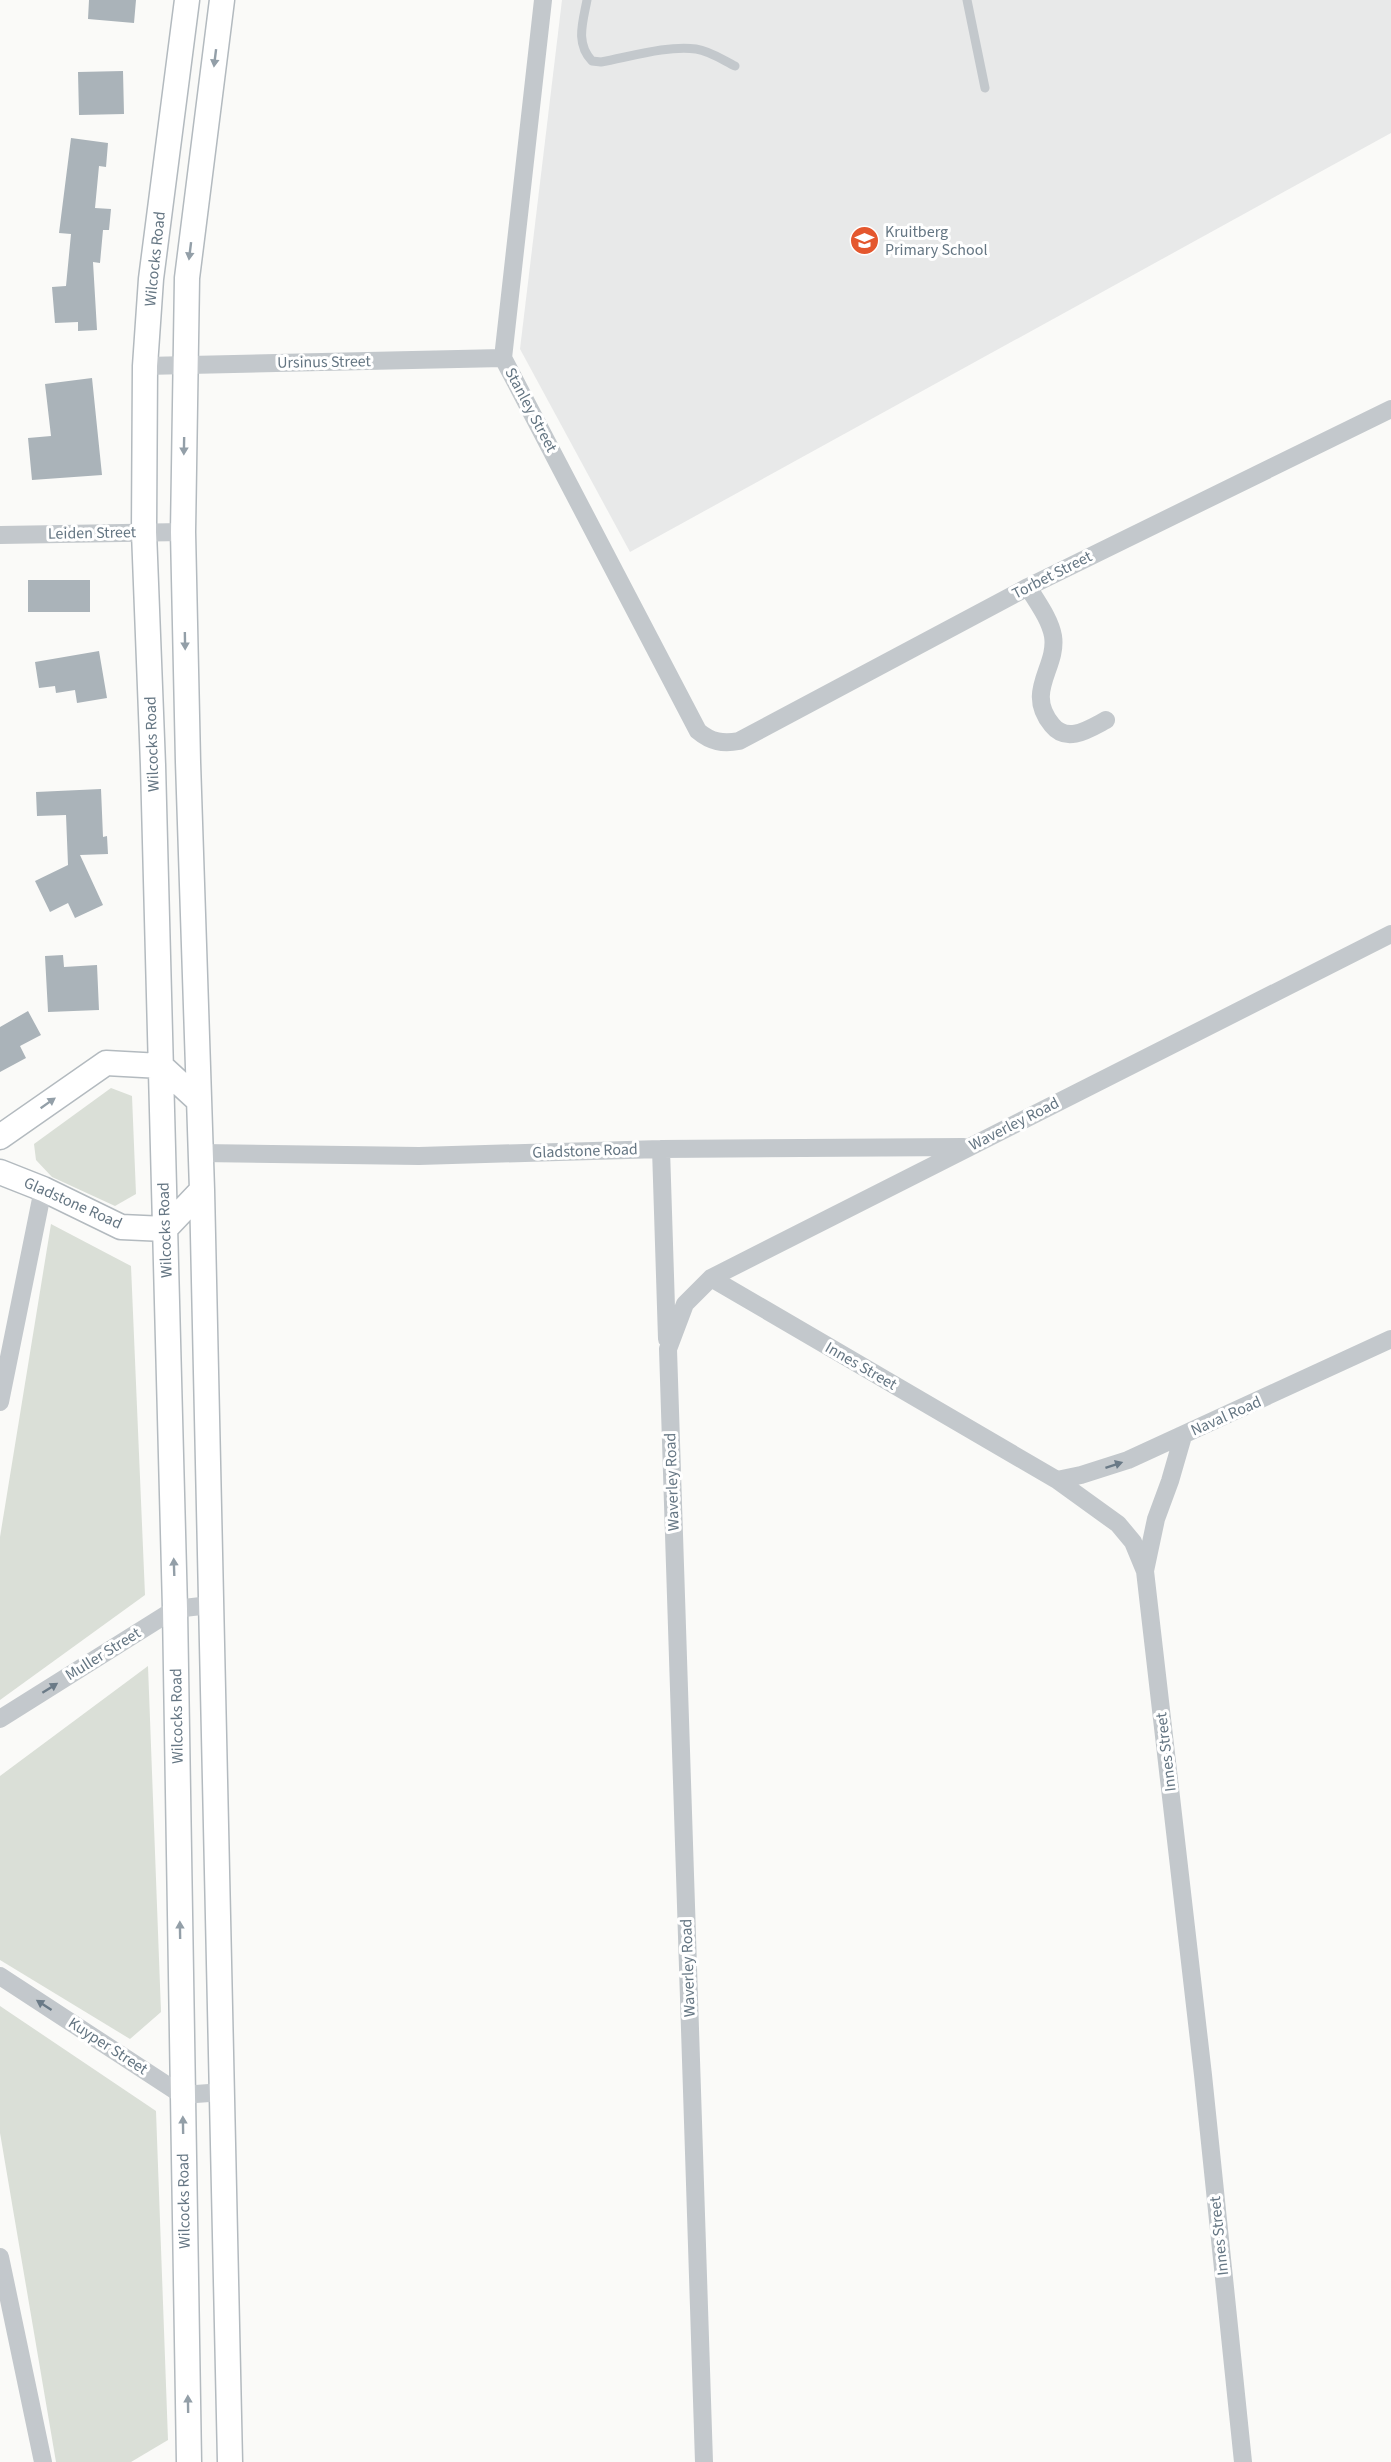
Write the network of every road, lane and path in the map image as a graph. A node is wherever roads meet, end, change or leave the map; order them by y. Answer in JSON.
{"nodes":[{"id":1,"x":188,"y":0,"type":"edge"},
{"id":2,"x":222,"y":0,"type":"edge"},
{"id":3,"x":543,"y":0,"type":"edge"},
{"id":4,"x":587,"y":0,"type":"edge"},
{"id":5,"x":967,"y":0,"type":"edge"},
{"id":6,"x":735,"y":66,"type":"dead end"},
{"id":7,"x":985,"y":88,"type":"dead end"},
{"id":8,"x":503,"y":358,"type":"junction"},
{"id":9,"x":185,"y":365,"type":"junction"},
{"id":10,"x":145,"y":366,"type":"junction"},
{"id":11,"x":1391,"y":409,"type":"edge"},
{"id":12,"x":144,"y":532,"type":"junction"},
{"id":13,"x":183,"y":532,"type":"junction"},
{"id":14,"x":0,"y":535,"type":"edge"},
{"id":15,"x":1028,"y":587,"type":"junction"},
{"id":16,"x":1106,"y":720,"type":"dead end"},
{"id":17,"x":716,"y":742,"type":"joint"},
{"id":18,"x":188,"y":762,"type":"junction"},
{"id":19,"x":153,"y":765,"type":"junction"},
{"id":20,"x":1391,"y":934,"type":"edge"},
{"id":21,"x":161,"y":1066,"type":"junction"},
{"id":22,"x":198,"y":1100,"type":"junction"},
{"id":23,"x":0,"y":1137,"type":"edge"},
{"id":24,"x":969,"y":1147,"type":"junction"},
{"id":25,"x":662,"y":1149,"type":"junction"},
{"id":26,"x":201,"y":1153,"type":"junction"},
{"id":27,"x":0,"y":1172,"type":"edge"},
{"id":28,"x":43,"y":1189,"type":"junction"},
{"id":29,"x":202,"y":1190,"type":"junction"},
{"id":30,"x":165,"y":1229,"type":"junction"},
{"id":31,"x":711,"y":1278,"type":"junction"},
{"id":32,"x":1391,"y":1339,"type":"edge"},
{"id":33,"x":668,"y":1349,"type":"junction"},
{"id":34,"x":0,"y":1402,"type":"edge"},
{"id":35,"x":1183,"y":1436,"type":"junction"},
{"id":36,"x":1057,"y":1480,"type":"junction"},
{"id":37,"x":1145,"y":1571,"type":"junction"},
{"id":38,"x":210,"y":1605,"type":"junction"},
{"id":39,"x":175,"y":1609,"type":"junction"},
{"id":40,"x":0,"y":1719,"type":"edge"},
{"id":41,"x":0,"y":1976,"type":"edge"},
{"id":42,"x":223,"y":2092,"type":"junction"},
{"id":43,"x":182,"y":2095,"type":"junction"},
{"id":44,"x":0,"y":2257,"type":"edge"},
{"id":45,"x":43,"y":2462,"type":"edge"},
{"id":46,"x":189,"y":2462,"type":"edge"},
{"id":47,"x":230,"y":2462,"type":"edge"},
{"id":48,"x":705,"y":2462,"type":"edge"},
{"id":49,"x":1243,"y":2462,"type":"edge"}],
"edges":[{"from":1,"to":10,"type":"street","name":"Wilcocks Road"},
{"from":2,"to":9,"type":"street","name":"Wilcocks Road","one_way":true},
{"from":3,"to":8,"type":"street","name":"Stanley Street"},
{"from":4,"to":6,"type":"lane"},
{"from":5,"to":7,"type":"lane"},
{"from":8,"to":9,"type":"street","name":"Ursinus Street"},
{"from":8,"to":17,"type":"street","name":"Stanley Street"},
{"from":9,"to":10,"type":"street","name":"Ursinus Street"},
{"from":9,"to":13,"type":"street","name":"Wilcocks Road","one_way":true},
{"from":10,"to":12,"type":"street","name":"Wilcocks Road"},
{"from":11,"to":15,"type":"street","name":"Torbet Street"},
{"from":12,"to":13,"type":"street","name":"Leiden Street"},
{"from":12,"to":14,"type":"street","name":"Leiden Street"},
{"from":12,"to":19,"type":"street","name":"Wilcocks Road"},
{"from":13,"to":18,"type":"street","name":"Wilcocks Road","one_way":true},
{"from":15,"to":16,"type":"street"},
{"from":15,"to":17,"type":"street","name":"Torbet Street"},
{"from":18,"to":19,"type":"street"},
{"from":18,"to":22,"type":"street","name":"Wilcocks Road"},
{"from":19,"to":21,"type":"street","name":"Wilcocks Road"},
{"from":20,"to":24,"type":"street","name":"Waverley Road"},
{"from":21,"to":22,"type":"street"},
{"from":23,"to":21,"type":"street","one_way":true},
{"from":21,"to":30,"type":"street","name":"Wilcocks Road"},
{"from":22,"to":26,"type":"street","name":"Wilcocks Road"},
{"from":24,"to":25,"type":"street","name":"Gladstone Road"},
{"from":24,"to":31,"type":"street","name":"Waverley Road"},
{"from":25,"to":26,"type":"street","name":"Gladstone Road"},
{"from":25,"to":33,"type":"street"},
{"from":26,"to":29,"type":"street","name":"Wilcocks Road"},
{"from":27,"to":28,"type":"street","name":"Gladstone Road"},
{"from":28,"to":30,"type":"street","name":"Gladstone Road"},
{"from":28,"to":34,"type":"street"},
{"from":29,"to":30,"type":"street"},
{"from":29,"to":38,"type":"street","name":"Wilcocks Road"},
{"from":39,"to":30,"type":"street","name":"Wilcocks Road","one_way":true},
{"from":31,"to":33,"type":"street","name":"Waverley Road"},
{"from":31,"to":36,"type":"street","name":"Innes Street"},
{"from":32,"to":35,"type":"street","name":"Naval Road"},
{"from":33,"to":48,"type":"street","name":"Waverley Road"},
{"from":36,"to":35,"type":"street","name":"Naval Road","one_way":true},
{"from":35,"to":37,"type":"street"},
{"from":36,"to":37,"type":"street","name":"Innes Street"},
{"from":37,"to":49,"type":"street","name":"Innes Street"},
{"from":38,"to":39,"type":"street","name":"Muller Street"},
{"from":38,"to":42,"type":"street","name":"Wilcocks Road"},
{"from":40,"to":39,"type":"street","name":"Muller Street","one_way":true},
{"from":43,"to":39,"type":"street","name":"Wilcocks Road","one_way":true},
{"from":43,"to":41,"type":"street","name":"Kuyper Street","one_way":true},
{"from":42,"to":43,"type":"street"},
{"from":42,"to":47,"type":"street","name":"Wilcocks Road"},
{"from":46,"to":43,"type":"street","name":"Wilcocks Road","one_way":true},
{"from":44,"to":45,"type":"street"}]}
